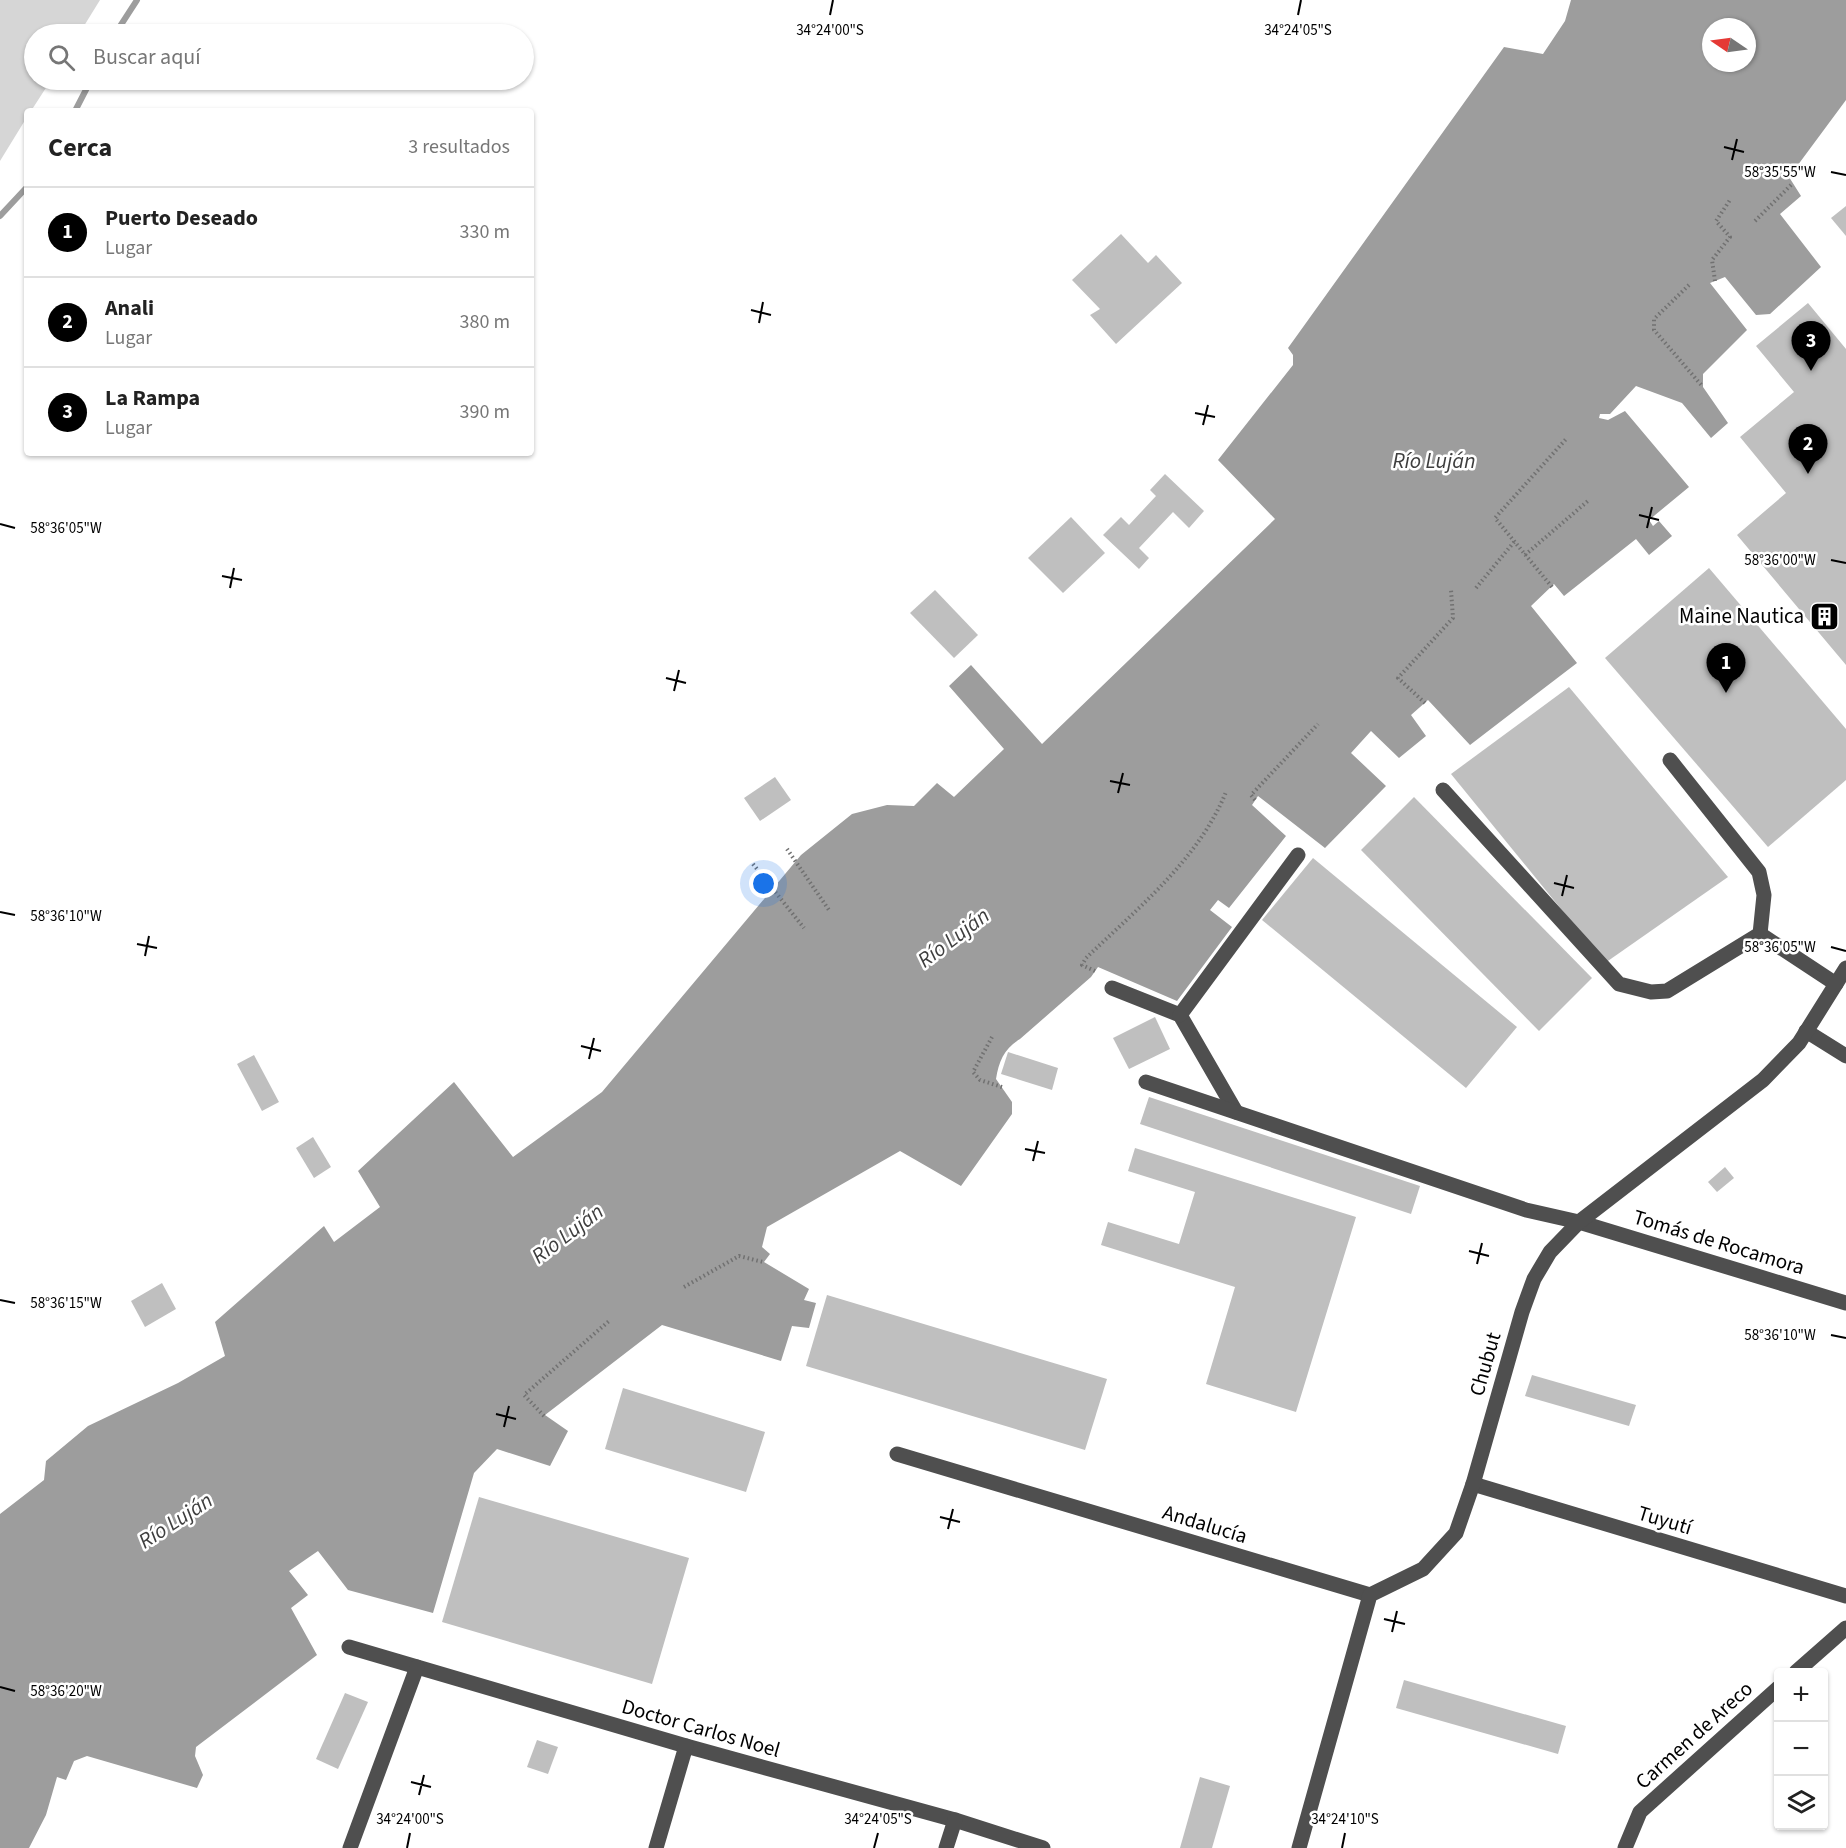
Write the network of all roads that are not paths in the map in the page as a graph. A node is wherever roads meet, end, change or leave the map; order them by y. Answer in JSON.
{"nodes":[{"id":1,"x":1671,"y":760,"type":"dead end"},
{"id":2,"x":1443,"y":789,"type":"dead end"},
{"id":3,"x":1298,"y":855,"type":"dead end"},
{"id":4,"x":1760,"y":934,"type":"junction"},
{"id":5,"x":1846,"y":968,"type":"edge"},
{"id":6,"x":1836,"y":984,"type":"junction"},
{"id":7,"x":1112,"y":988,"type":"dead end"},
{"id":8,"x":1180,"y":1015,"type":"junction"},
{"id":9,"x":1806,"y":1031,"type":"junction"},
{"id":10,"x":1846,"y":1056,"type":"edge"},
{"id":11,"x":1146,"y":1082,"type":"dead end"},
{"id":12,"x":1236,"y":1112,"type":"junction"},
{"id":13,"x":1579,"y":1222,"type":"junction"},
{"id":14,"x":1846,"y":1303,"type":"edge"},
{"id":15,"x":897,"y":1454,"type":"dead end"},
{"id":16,"x":1473,"y":1484,"type":"junction"},
{"id":17,"x":1370,"y":1595,"type":"junction"},
{"id":18,"x":1846,"y":1596,"type":"edge"},
{"id":19,"x":1846,"y":1628,"type":"edge"},
{"id":20,"x":348,"y":1647,"type":"dead end"},
{"id":21,"x":417,"y":1667,"type":"junction"},
{"id":22,"x":1801,"y":1668,"type":"edge"},
{"id":23,"x":1774,"y":1692,"type":"edge"},
{"id":24,"x":686,"y":1746,"type":"junction"},
{"id":25,"x":955,"y":1820,"type":"junction"},
{"id":26,"x":350,"y":1848,"type":"edge"},
{"id":27,"x":656,"y":1848,"type":"edge"},
{"id":28,"x":946,"y":1848,"type":"edge"},
{"id":29,"x":1043,"y":1848,"type":"edge"},
{"id":30,"x":1299,"y":1848,"type":"edge"},
{"id":31,"x":1625,"y":1848,"type":"edge"}],
"edges":[{"from":1,"to":4,"type":"street"},
{"from":2,"to":4,"type":"street"},
{"from":3,"to":8,"type":"street"},
{"from":4,"to":6,"type":"street"},
{"from":5,"to":6,"type":"street","name":"Chubut"},
{"from":6,"to":9,"type":"street","name":"Chubut"},
{"from":7,"to":8,"type":"street"},
{"from":8,"to":12,"type":"street"},
{"from":9,"to":10,"type":"street"},
{"from":9,"to":13,"type":"street","name":"Chubut"},
{"from":11,"to":12,"type":"street","name":"Tomás de Rocamora"},
{"from":12,"to":13,"type":"street","name":"Tomás de Rocamora"},
{"from":13,"to":14,"type":"street","name":"Tomás de Rocamora"},
{"from":13,"to":16,"type":"street","name":"Chubut"},
{"from":15,"to":17,"type":"street","name":"Andalucía"},
{"from":16,"to":17,"type":"street","name":"Chubut"},
{"from":16,"to":18,"type":"street","name":"Tuyutí"},
{"from":17,"to":30,"type":"street"},
{"from":19,"to":22,"type":"street"},
{"from":20,"to":21,"type":"street","name":"Doctor Carlos Noel"},
{"from":21,"to":24,"type":"street","name":"Doctor Carlos Noel"},
{"from":21,"to":26,"type":"street"},
{"from":23,"to":31,"type":"street","name":"Carmen de Areco"},
{"from":24,"to":25,"type":"street","name":"Doctor Carlos Noel"},
{"from":24,"to":27,"type":"street"},
{"from":25,"to":28,"type":"street"},
{"from":25,"to":29,"type":"street","name":"Doctor Carlos Noel"}]}
